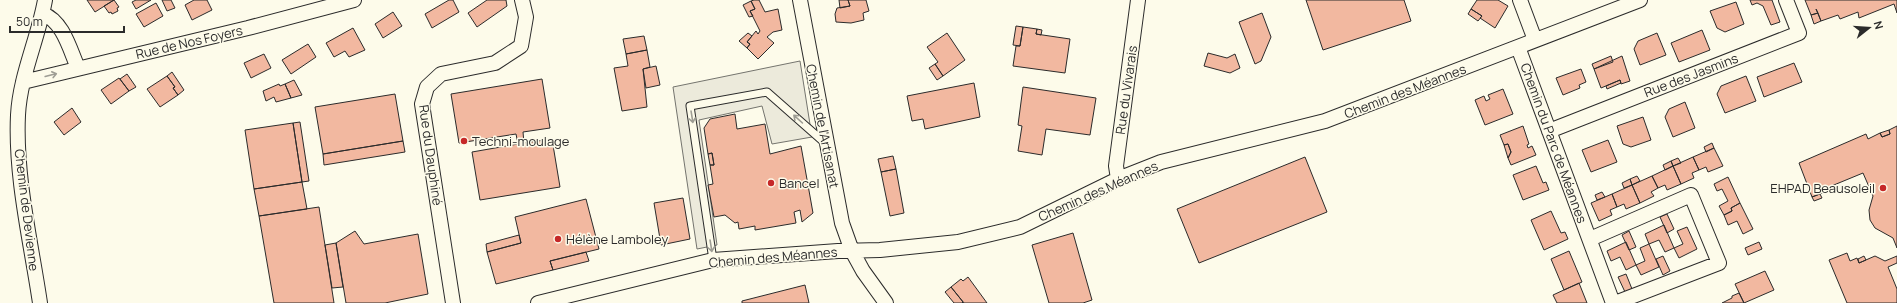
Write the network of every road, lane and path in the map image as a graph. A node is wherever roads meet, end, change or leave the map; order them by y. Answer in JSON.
{"nodes":[{"id":1,"x":45,"y":0,"type":"edge"},
{"id":2,"x":354,"y":0,"type":"edge"},
{"id":3,"x":522,"y":0,"type":"edge"},
{"id":4,"x":800,"y":0,"type":"edge"},
{"id":5,"x":1138,"y":0,"type":"edge"},
{"id":6,"x":1520,"y":0,"type":"edge"},
{"id":7,"x":1640,"y":0,"type":"edge"},
{"id":8,"x":1786,"y":0,"type":"edge"},
{"id":9,"x":43,"y":14,"type":"junction"},
{"id":10,"x":1535,"y":40,"type":"junction"},
{"id":11,"x":1518,"y":47,"type":"junction"},
{"id":12,"x":78,"y":68,"type":"junction"},
{"id":13,"x":23,"y":82,"type":"junction"},
{"id":14,"x":1549,"y":131,"type":"junction"},
{"id":15,"x":827,"y":145,"type":"junction"},
{"id":16,"x":1118,"y":179,"type":"junction"},
{"id":17,"x":1590,"y":239,"type":"junction"},
{"id":18,"x":852,"y":251,"type":"junction"},
{"id":19,"x":713,"y":260,"type":"junction"},
{"id":20,"x":40,"y":303,"type":"edge"},
{"id":21,"x":453,"y":303,"type":"edge"},
{"id":22,"x":538,"y":303,"type":"edge"},
{"id":23,"x":886,"y":303,"type":"edge"},
{"id":24,"x":1614,"y":303,"type":"edge"}],
"edges":[{"from":1,"to":9,"type":"street","name":"Chemin de Devienne"},
{"from":2,"to":12,"type":"street","name":"Rue de Nos Foyers"},
{"from":3,"to":21,"type":"street","name":"Rue du Dauphiné"},
{"from":4,"to":15,"type":"street","name":"Chemin de l'Artisanat"},
{"from":5,"to":16,"type":"street","name":"Rue du Vivarais"},
{"from":6,"to":10,"type":"street"},
{"from":7,"to":10,"type":"street","name":"Chemin des Méannes"},
{"from":8,"to":14,"type":"street","name":"Rue des Jasmins"},
{"from":9,"to":12,"type":"street"},
{"from":9,"to":13,"type":"street","name":"Chemin de Devienne"},
{"from":10,"to":11,"type":"street","name":"Chemin des Méannes"},
{"from":11,"to":14,"type":"street","name":"Chemin du Parc de Méannes"},
{"from":11,"to":16,"type":"street","name":"Chemin des Méannes"},
{"from":13,"to":12,"type":"street","name":"Rue de Nos Foyers","one_way":true},
{"from":13,"to":20,"type":"street","name":"Chemin de Devienne"},
{"from":14,"to":17,"type":"street","name":"Chemin du Parc de Méannes"},
{"from":15,"to":18,"type":"street","name":"Chemin de l'Artisanat"},
{"from":15,"to":19,"type":"lane","one_way":true},
{"from":16,"to":18,"type":"street","name":"Chemin des Méannes"},
{"from":17,"to":24,"type":"street","name":"Chemin du Parc de Méannes"},
{"from":17,"to":24,"type":"street","name":"Chemin du Parc de Méannes"},
{"from":18,"to":19,"type":"street","name":"Chemin des Méannes"},
{"from":18,"to":23,"type":"street","name":"Chemin de l'Artisanat"},
{"from":19,"to":22,"type":"street","name":"Chemin des Méannes"}]}
